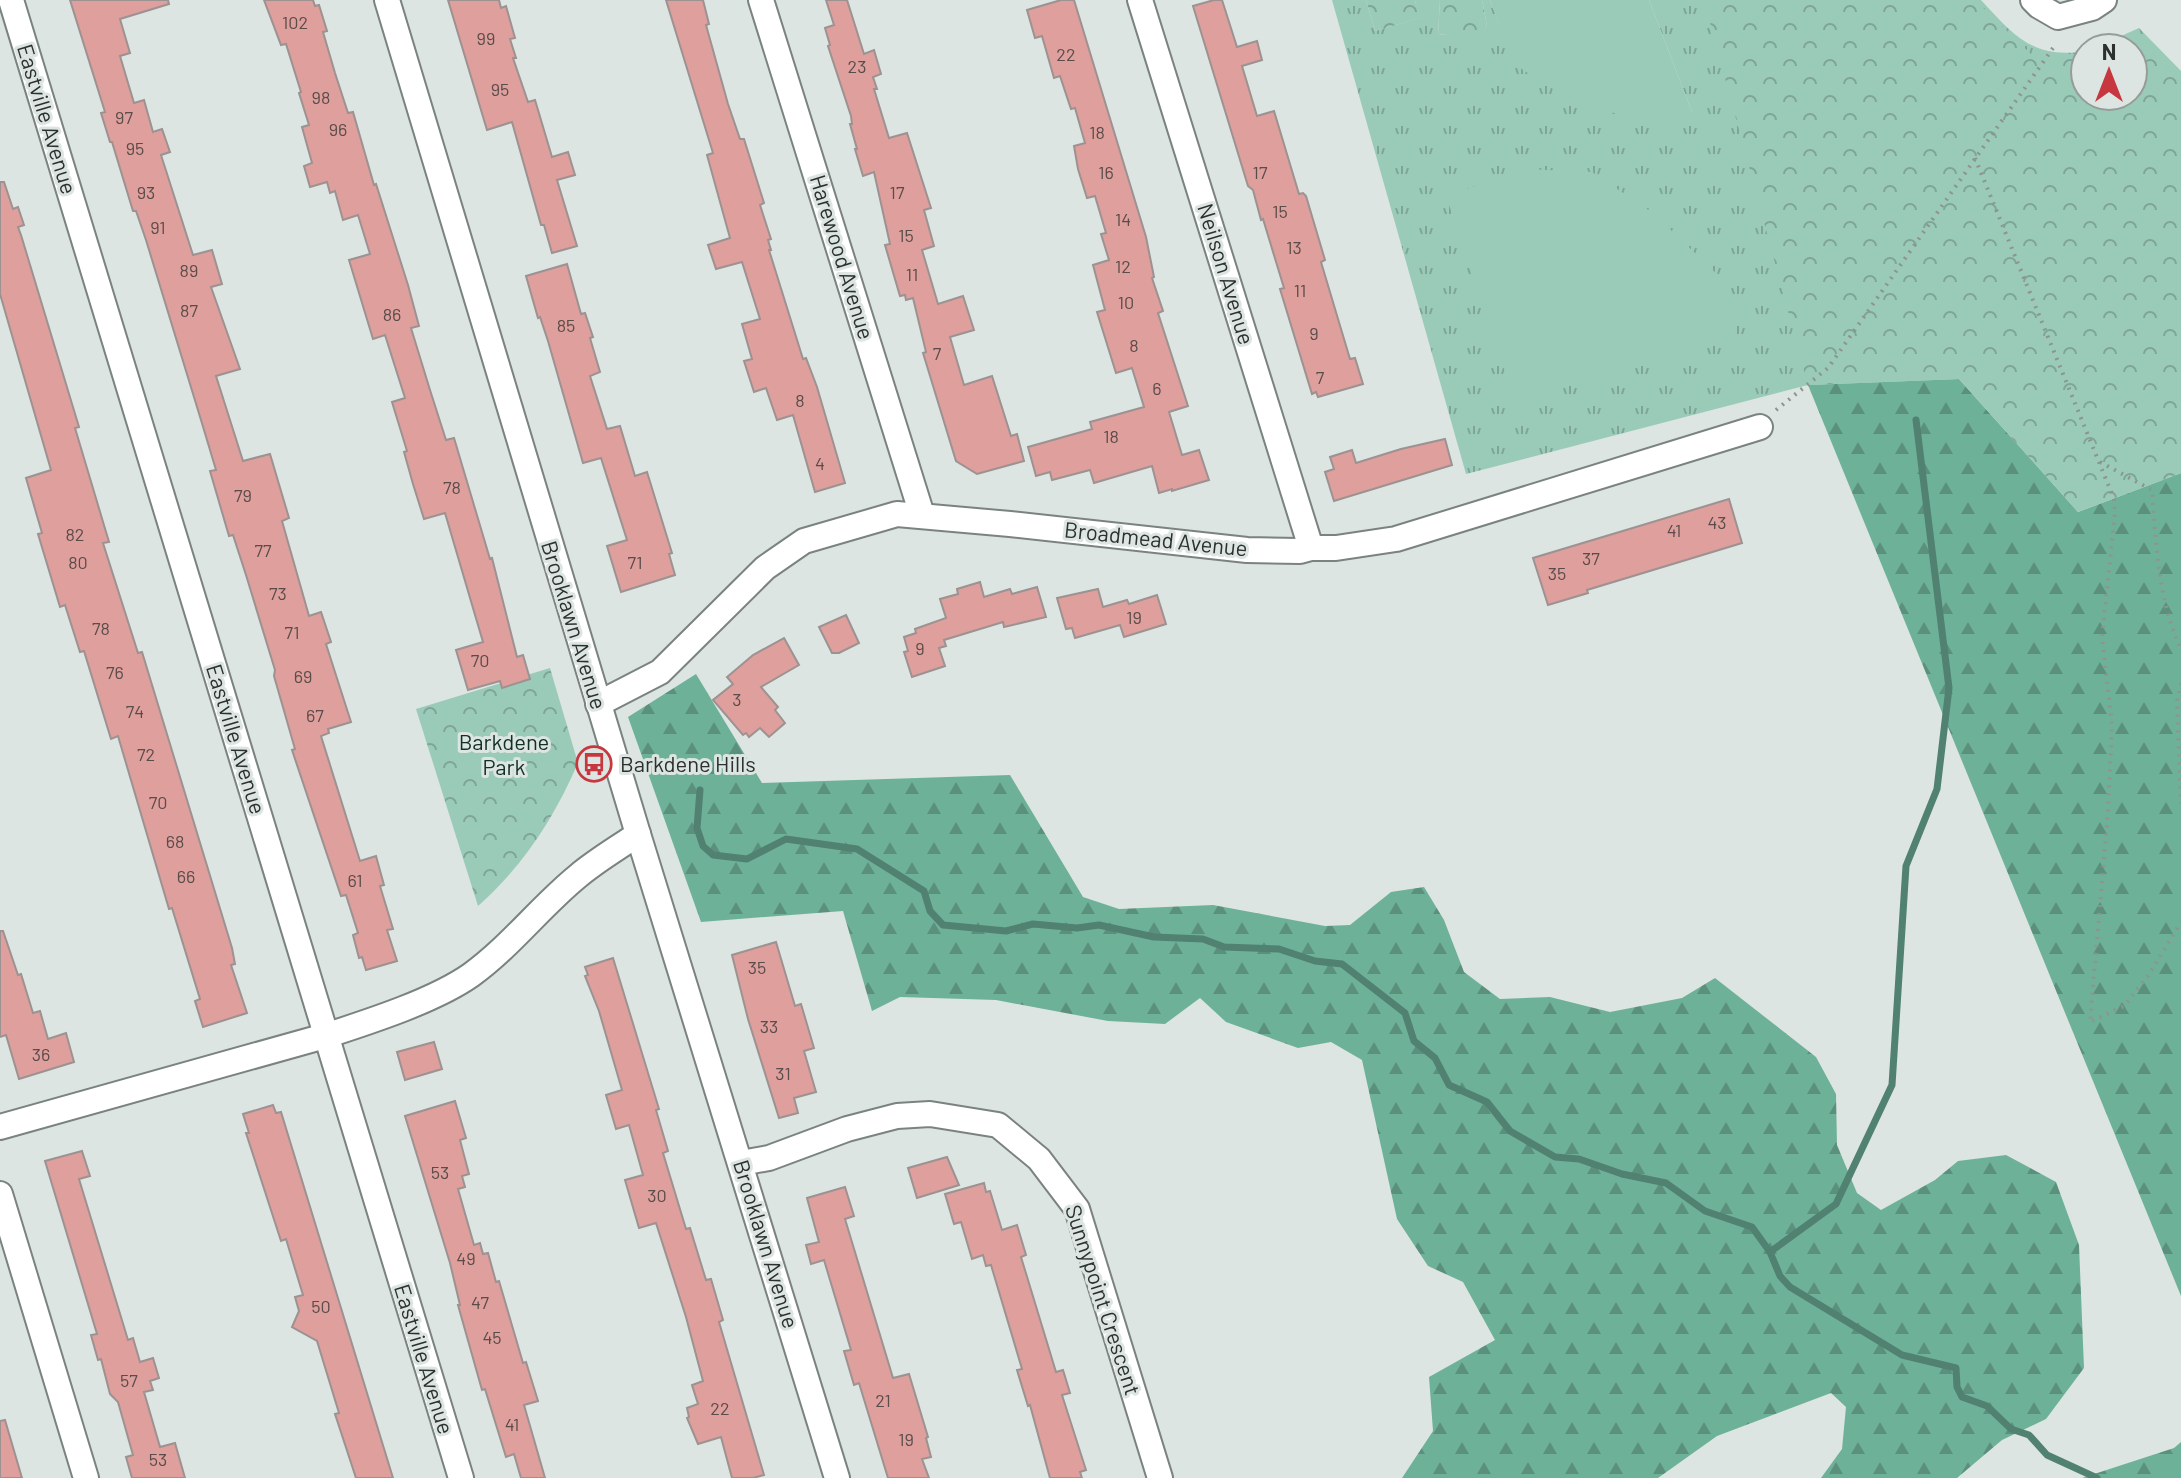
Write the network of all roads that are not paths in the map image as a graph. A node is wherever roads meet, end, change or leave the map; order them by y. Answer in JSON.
{"nodes":[{"id":1,"x":11,"y":0,"type":"edge"},
{"id":2,"x":387,"y":0,"type":"edge"},
{"id":3,"x":761,"y":0,"type":"edge"},
{"id":4,"x":1140,"y":0,"type":"edge"},
{"id":5,"x":2033,"y":0,"type":"edge"},
{"id":6,"x":2104,"y":0,"type":"edge"},
{"id":7,"x":1760,"y":427,"type":"road end"},
{"id":8,"x":922,"y":515,"type":"junction"},
{"id":9,"x":1311,"y":548,"type":"junction"},
{"id":10,"x":598,"y":704,"type":"junction"},
{"id":11,"x":638,"y":834,"type":"junction"},
{"id":12,"x":325,"y":1036,"type":"junction"},
{"id":13,"x":0,"y":1127,"type":"edge"},
{"id":14,"x":741,"y":1163,"type":"junction"},
{"id":15,"x":0,"y":1194,"type":"edge"},
{"id":16,"x":86,"y":1478,"type":"edge"},
{"id":17,"x":461,"y":1478,"type":"edge"},
{"id":18,"x":837,"y":1478,"type":"edge"},
{"id":19,"x":1160,"y":1478,"type":"edge"}],
"edges":[{"from":1,"to":12,"type":"street","name":"Eastville Avenue"},
{"from":2,"to":10,"type":"street","name":"Brooklawn Avenue"},
{"from":3,"to":8,"type":"street","name":"Harewood Avenue"},
{"from":4,"to":9,"type":"street","name":"Neilson Avenue"},
{"from":5,"to":6,"type":"street"},
{"from":7,"to":9,"type":"street","name":"Broadmead Avenue"},
{"from":8,"to":9,"type":"street","name":"Broadmead Avenue"},
{"from":8,"to":10,"type":"street","name":"Broadmead Avenue"},
{"from":10,"to":11,"type":"street","name":"Brooklawn Avenue"},
{"from":11,"to":12,"type":"street"},
{"from":11,"to":14,"type":"street","name":"Brooklawn Avenue"},
{"from":12,"to":13,"type":"street"},
{"from":12,"to":17,"type":"street","name":"Eastville Avenue"},
{"from":14,"to":18,"type":"street","name":"Brooklawn Avenue"},
{"from":14,"to":19,"type":"street","name":"Sunnypoint Crescent"},
{"from":15,"to":16,"type":"street"}]}
